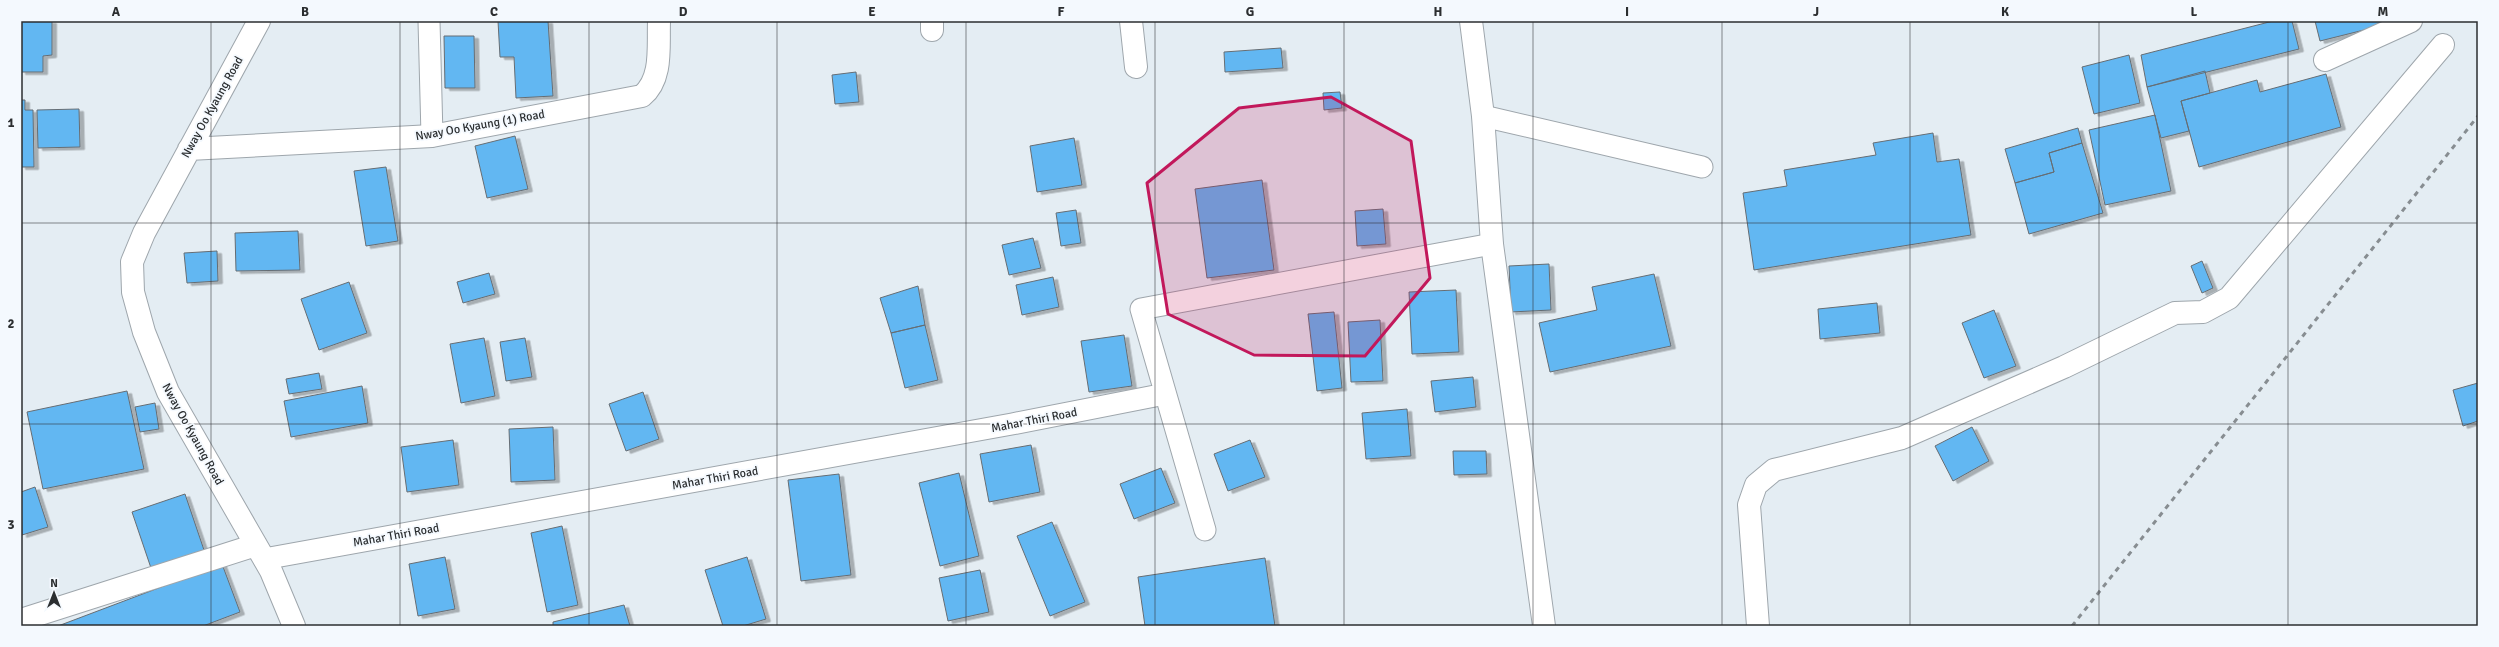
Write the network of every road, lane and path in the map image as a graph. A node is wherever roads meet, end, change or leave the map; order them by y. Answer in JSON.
{"nodes":[{"id":1,"x":259,"y":21,"type":"edge"},
{"id":2,"x":429,"y":21,"type":"edge"},
{"id":3,"x":659,"y":21,"type":"edge"},
{"id":4,"x":1131,"y":21,"type":"edge"},
{"id":5,"x":1471,"y":21,"type":"edge"},
{"id":6,"x":2411,"y":21,"type":"edge"},
{"id":7,"x":2443,"y":46,"type":"dead end"},
{"id":8,"x":2324,"y":60,"type":"dead end"},
{"id":9,"x":1136,"y":67,"type":"dead end"},
{"id":10,"x":1483,"y":116,"type":"junction"},
{"id":11,"x":432,"y":136,"type":"junction"},
{"id":12,"x":189,"y":149,"type":"junction"},
{"id":13,"x":1702,"y":167,"type":"dead end"},
{"id":14,"x":1492,"y":244,"type":"junction"},
{"id":15,"x":1165,"y":394,"type":"junction"},
{"id":16,"x":1204,"y":530,"type":"dead end"},
{"id":17,"x":260,"y":552,"type":"junction"},
{"id":18,"x":21,"y":620,"type":"edge"},
{"id":19,"x":294,"y":626,"type":"edge"},
{"id":20,"x":1544,"y":626,"type":"edge"},
{"id":21,"x":1758,"y":626,"type":"edge"}],
"edges":[{"from":1,"to":12,"type":"street","name":"Nway Oo Kyaung Road"},
{"from":2,"to":11,"type":"lane"},
{"from":3,"to":11,"type":"street","name":"Nway Oo Kyaung (1) Road"},
{"from":4,"to":9,"type":"street"},
{"from":5,"to":10,"type":"street"},
{"from":6,"to":8,"type":"street"},
{"from":7,"to":21,"type":"street"},
{"from":10,"to":13,"type":"lane"},
{"from":10,"to":14,"type":"street"},
{"from":11,"to":12,"type":"street","name":"Nway Oo Kyaung (1) Road"},
{"from":12,"to":17,"type":"street","name":"Nway Oo Kyaung Road"},
{"from":14,"to":15,"type":"lane"},
{"from":14,"to":20,"type":"street"},
{"from":15,"to":16,"type":"lane"},
{"from":15,"to":17,"type":"lane","name":"Mahar Thiri Road"},
{"from":17,"to":18,"type":"street"},
{"from":17,"to":19,"type":"street","name":"Nway Oo Kyaung Road"}]}
